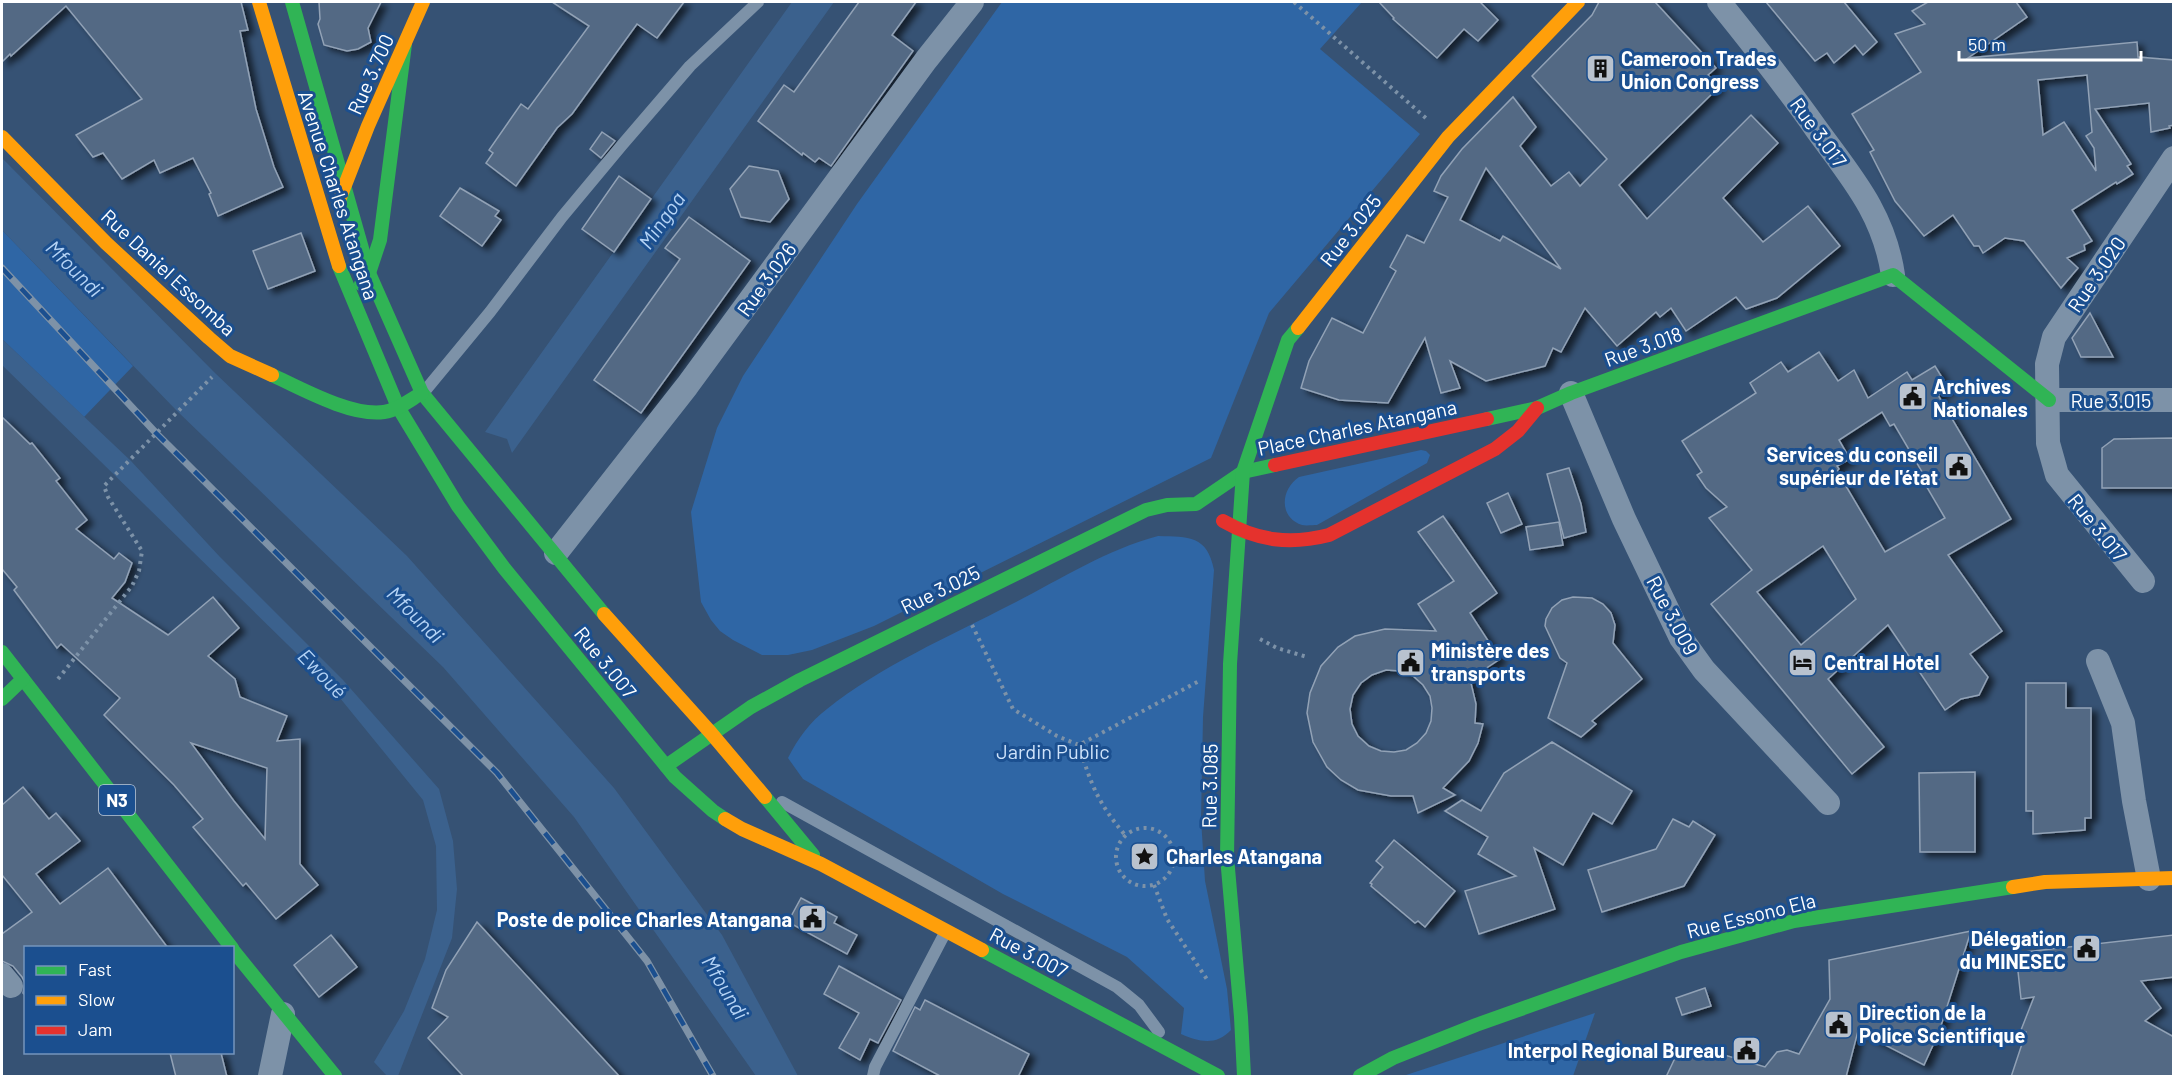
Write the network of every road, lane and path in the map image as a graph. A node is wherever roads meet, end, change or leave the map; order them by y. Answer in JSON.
{"nodes":[{"id":1,"x":259,"y":2,"type":"edge"},
{"id":2,"x":292,"y":2,"type":"edge"},
{"id":3,"x":423,"y":2,"type":"edge"},
{"id":4,"x":758,"y":2,"type":"edge"},
{"id":5,"x":972,"y":2,"type":"edge"},
{"id":6,"x":1294,"y":2,"type":"edge"},
{"id":7,"x":1578,"y":2,"type":"edge"},
{"id":8,"x":1719,"y":2,"type":"edge"},
{"id":9,"x":405,"y":44,"type":"junction"},
{"id":10,"x":2,"y":137,"type":"edge"},
{"id":11,"x":1448,"y":137,"type":"junction"},
{"id":12,"x":2174,"y":158,"type":"edge"},
{"id":13,"x":344,"y":190,"type":"junction"},
{"id":14,"x":325,"y":229,"type":"junction"},
{"id":15,"x":369,"y":273,"type":"junction"},
{"id":16,"x":1893,"y":275,"type":"junction"},
{"id":17,"x":350,"y":298,"type":"junction"},
{"id":18,"x":215,"y":373,"type":"dead end"},
{"id":19,"x":427,"y":388,"type":"junction"},
{"id":20,"x":1571,"y":393,"type":"junction"},
{"id":21,"x":2049,"y":400,"type":"junction"},
{"id":22,"x":2174,"y":400,"type":"edge"},
{"id":23,"x":398,"y":407,"type":"junction"},
{"id":24,"x":1537,"y":408,"type":"junction"},
{"id":25,"x":442,"y":418,"type":"joint"},
{"id":26,"x":411,"y":429,"type":"joint"},
{"id":27,"x":1243,"y":472,"type":"junction"},
{"id":28,"x":1196,"y":504,"type":"junction"},
{"id":29,"x":1240,"y":532,"type":"junction"},
{"id":30,"x":556,"y":554,"type":"junction"},
{"id":31,"x":2143,"y":581,"type":"dead end"},
{"id":32,"x":960,"y":600,"type":"junction"},
{"id":33,"x":1277,"y":648,"type":"dead end"},
{"id":34,"x":2,"y":652,"type":"edge"},
{"id":35,"x":1307,"y":657,"type":"dead end"},
{"id":36,"x":2098,"y":661,"type":"dead end"},
{"id":37,"x":1230,"y":664,"type":"junction"},
{"id":38,"x":23,"y":679,"type":"junction"},
{"id":39,"x":2,"y":699,"type":"edge"},
{"id":40,"x":40,"y":701,"type":"junction"},
{"id":41,"x":711,"y":733,"type":"junction"},
{"id":42,"x":1079,"y":745,"type":"junction"},
{"id":43,"x":666,"y":766,"type":"junction"},
{"id":44,"x":762,"y":796,"type":"junction"},
{"id":45,"x":1828,"y":803,"type":"dead end"},
{"id":46,"x":1125,"y":835,"type":"junction"},
{"id":47,"x":820,"y":864,"type":"junction"},
{"id":48,"x":2149,"y":879,"type":"junction"},
{"id":49,"x":2174,"y":879,"type":"edge"},
{"id":50,"x":1155,"y":885,"type":"junction"},
{"id":51,"x":946,"y":930,"type":"junction"},
{"id":52,"x":230,"y":946,"type":"edge"},
{"id":53,"x":234,"y":951,"type":"edge"},
{"id":54,"x":1212,"y":987,"type":"dead end"},
{"id":55,"x":283,"y":1014,"type":"junction"},
{"id":56,"x":1172,"y":1050,"type":"junction"},
{"id":57,"x":270,"y":1077,"type":"edge"},
{"id":58,"x":335,"y":1077,"type":"edge"},
{"id":59,"x":873,"y":1077,"type":"edge"},
{"id":60,"x":1218,"y":1077,"type":"edge"},
{"id":61,"x":1244,"y":1077,"type":"edge"},
{"id":62,"x":1360,"y":1077,"type":"edge"}],
"edges":[{"from":1,"to":14,"type":"main road","name":"Avenue Charles Atangana"},
{"from":2,"to":13,"type":"main road","name":"Avenue Charles Atangana"},
{"from":3,"to":9,"type":"main road","name":"Rue 3.700"},
{"from":4,"to":19,"type":"lane"},
{"from":5,"to":30,"type":"street","name":"Rue 3.026"},
{"from":6,"to":11,"type":"path"},
{"from":7,"to":11,"type":"main road","name":"Rue 3.025"},
{"from":8,"to":16,"type":"street","name":"Rue 3.017"},
{"from":9,"to":13,"type":"main road","name":"Rue 3.700"},
{"from":9,"to":15,"type":"main road"},
{"from":10,"to":23,"type":"main road","name":"Rue Daniel Essomba"},
{"from":11,"to":27,"type":"main road","name":"Rue 3.025"},
{"from":12,"to":21,"type":"street","name":"Rue 3.020"},
{"from":13,"to":14,"type":"main road","name":"Rue 3.700"},
{"from":13,"to":15,"type":"main road","name":"Avenue Charles Atangana"},
{"from":14,"to":17,"type":"main road","name":"Avenue Charles Atangana"},
{"from":15,"to":17,"type":"main road"},
{"from":15,"to":19,"type":"main road","name":"Avenue Charles Atangana"},
{"from":16,"to":20,"type":"main road","name":"Rue 3.018"},
{"from":16,"to":21,"type":"main road"},
{"from":17,"to":23,"type":"main road","name":"Avenue Charles Atangana"},
{"from":18,"to":40,"type":"path"},
{"from":19,"to":23,"type":"main road","name":"Rue Daniel Essomba"},
{"from":19,"to":25,"type":"main road","name":"Avenue Charles Atangana"},
{"from":20,"to":24,"type":"main road","name":"Rue 3.018"},
{"from":20,"to":45,"type":"street","name":"Rue 3.009"},
{"from":21,"to":22,"type":"street","name":"Rue 3.015"},
{"from":21,"to":31,"type":"street","name":"Rue 3.017"},
{"from":23,"to":26,"type":"main road","name":"Avenue Charles Atangana"},
{"from":24,"to":27,"type":"main road","name":"Place Charles Atangana"},
{"from":24,"to":29,"type":"main road","name":"Rue 3.018"},
{"from":25,"to":30,"type":"main road","name":"Rue 3.007"},
{"from":26,"to":43,"type":"main road","name":"Rue 3.007"},
{"from":27,"to":28,"type":"main road"},
{"from":27,"to":29,"type":"main road","name":"Place Charles Atangana"},
{"from":28,"to":29,"type":"main road"},
{"from":28,"to":32,"type":"main road","name":"Rue 3.025"},
{"from":29,"to":37,"type":"main road","name":"Rue 3.085"},
{"from":30,"to":41,"type":"main road","name":"Rue 3.007"},
{"from":32,"to":41,"type":"main road","name":"Rue 3.025"},
{"from":32,"to":42,"type":"path"},
{"from":33,"to":35,"type":"path"},
{"from":34,"to":38,"type":"main road","number":"N3"},
{"from":36,"to":48,"type":"street"},
{"from":37,"to":42,"type":"path"},
{"from":37,"to":61,"type":"main road","name":"Rue 3.085"},
{"from":38,"to":39,"type":"main road"},
{"from":38,"to":40,"type":"main road","number":"N3"},
{"from":40,"to":52,"type":"main road","number":"N3"},
{"from":41,"to":43,"type":"main road","name":"Rue 3.025"},
{"from":41,"to":44,"type":"main road","name":"Rue 3.007"},
{"from":42,"to":46,"type":"path"},
{"from":43,"to":47,"type":"main road","name":"Rue 3.007"},
{"from":44,"to":47,"type":"main road","name":"Rue 3.007"},
{"from":44,"to":56,"type":"lane"},
{"from":46,"to":50,"type":"path"},
{"from":46,"to":50,"type":"path"},
{"from":47,"to":51,"type":"main road","name":"Rue 3.007"},
{"from":48,"to":49,"type":"main road","name":"Rue Essono Ela"},
{"from":48,"to":62,"type":"main road","name":"Rue Essono Ela"},
{"from":50,"to":54,"type":"path"},
{"from":51,"to":56,"type":"main road","name":"Rue 3.007"},
{"from":51,"to":59,"type":"lane"},
{"from":53,"to":55,"type":"main road","number":"N3"},
{"from":55,"to":57,"type":"street"},
{"from":55,"to":58,"type":"main road","number":"N3"},
{"from":56,"to":60,"type":"main road","name":"Rue 3.007"}]}
